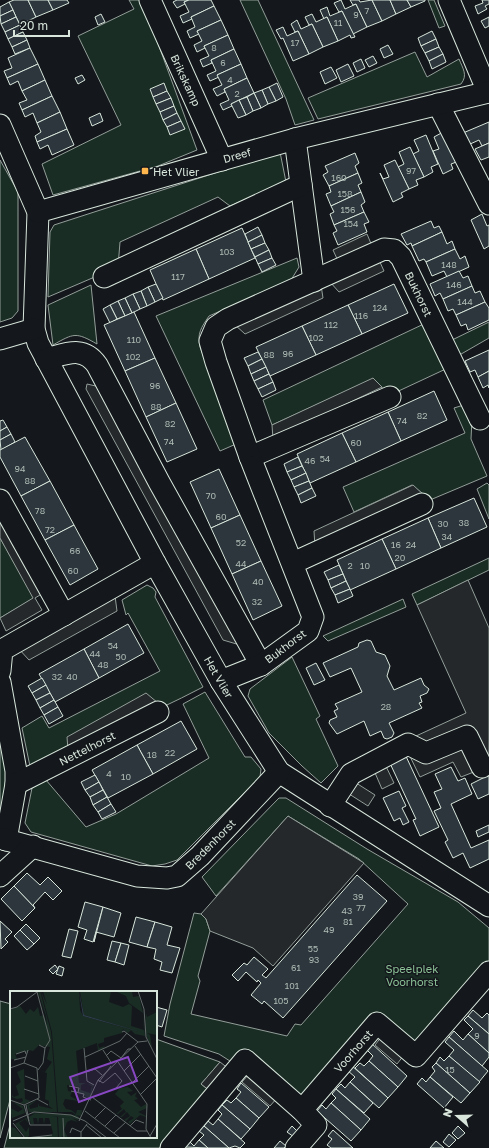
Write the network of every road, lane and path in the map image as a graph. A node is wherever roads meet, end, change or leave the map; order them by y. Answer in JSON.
{"nodes":[{"id":1,"x":150,"y":0,"type":"edge"},
{"id":2,"x":449,"y":0,"type":"edge"},
{"id":3,"x":488,"y":92,"type":"edge"},
{"id":4,"x":438,"y":104,"type":"junction"},
{"id":5,"x":0,"y":125,"type":"edge"},
{"id":6,"x":295,"y":139,"type":"junction"},
{"id":7,"x":222,"y":160,"type":"junction"},
{"id":8,"x":301,"y":185,"type":"junction"},
{"id":9,"x":489,"y":204,"type":"edge"},
{"id":10,"x":38,"y":212,"type":"junction"},
{"id":11,"x":104,"y":277,"type":"dead end"},
{"id":12,"x":314,"y":282,"type":"junction"},
{"id":13,"x":34,"y":328,"type":"junction"},
{"id":14,"x":0,"y":338,"type":"edge"},
{"id":15,"x":46,"y":359,"type":"junction"},
{"id":16,"x":390,"y":396,"type":"dead end"},
{"id":17,"x":480,"y":419,"type":"dead end"},
{"id":18,"x":250,"y":457,"type":"junction"},
{"id":19,"x":0,"y":500,"type":"edge"},
{"id":20,"x":422,"y":504,"type":"dead end"},
{"id":21,"x":155,"y":563,"type":"junction"},
{"id":22,"x":293,"y":563,"type":"junction"},
{"id":23,"x":64,"y":615,"type":"junction"},
{"id":24,"x":261,"y":665,"type":"junction"},
{"id":25,"x":0,"y":671,"type":"edge"},
{"id":26,"x":220,"y":681,"type":"junction"},
{"id":27,"x":0,"y":682,"type":"edge"},
{"id":28,"x":158,"y":712,"type":"dead end"},
{"id":29,"x":482,"y":767,"type":"dead end"},
{"id":30,"x":279,"y":772,"type":"junction"},
{"id":31,"x":16,"y":784,"type":"junction"},
{"id":32,"x":330,"y":806,"type":"junction"},
{"id":33,"x":3,"y":839,"type":"edge"},
{"id":34,"x":33,"y":846,"type":"junction"},
{"id":35,"x":0,"y":876,"type":"edge"},
{"id":36,"x":488,"y":904,"type":"edge"},
{"id":37,"x":489,"y":972,"type":"edge"},
{"id":38,"x":302,"y":1110,"type":"junction"},
{"id":39,"x":170,"y":1148,"type":"edge"},
{"id":40,"x":296,"y":1148,"type":"edge"}],
"edges":[{"from":1,"to":7,"type":"street","name":"Brikskamp"},
{"from":2,"to":3,"type":"street"},
{"from":3,"to":4,"type":"street","name":"Dreef"},
{"from":4,"to":6,"type":"street","name":"Dreef"},
{"from":4,"to":9,"type":"street"},
{"from":5,"to":10,"type":"street","name":"Het Vlier"},
{"from":6,"to":7,"type":"street","name":"Dreef"},
{"from":6,"to":8,"type":"street"},
{"from":7,"to":10,"type":"street","name":"Dreef"},
{"from":8,"to":11,"type":"street"},
{"from":8,"to":12,"type":"street"},
{"from":10,"to":13,"type":"street","name":"Het Vlier"},
{"from":12,"to":17,"type":"street","name":"Bukhorst"},
{"from":12,"to":18,"type":"street","name":"Bukhorst"},
{"from":13,"to":14,"type":"street"},
{"from":13,"to":15,"type":"street","name":"Het Vlier"},
{"from":15,"to":21,"type":"street","name":"Het Vlier"},
{"from":15,"to":24,"type":"street"},
{"from":16,"to":18,"type":"street"},
{"from":18,"to":22,"type":"street","name":"Bukhorst"},
{"from":19,"to":23,"type":"street"},
{"from":20,"to":22,"type":"street"},
{"from":21,"to":23,"type":"street"},
{"from":21,"to":26,"type":"street","name":"Het Vlier"},
{"from":22,"to":24,"type":"street","name":"Bukhorst"},
{"from":23,"to":25,"type":"street"},
{"from":24,"to":26,"type":"street","name":"Bukhorst"},
{"from":26,"to":30,"type":"street","name":"Het Vlier"},
{"from":27,"to":31,"type":"street"},
{"from":28,"to":31,"type":"street","name":"Nettelhorst"},
{"from":29,"to":32,"type":"street"},
{"from":30,"to":32,"type":"street","name":"Het Vlier"},
{"from":30,"to":34,"type":"street","name":"Bredenhorst"},
{"from":31,"to":33,"type":"street"},
{"from":32,"to":36,"type":"street","name":"Het Vlier"},
{"from":33,"to":34,"type":"street","name":"Bredenhorst"},
{"from":34,"to":35,"type":"street"},
{"from":37,"to":38,"type":"street","name":"Voorhorst"},
{"from":38,"to":39,"type":"street"},
{"from":38,"to":40,"type":"street"}]}
